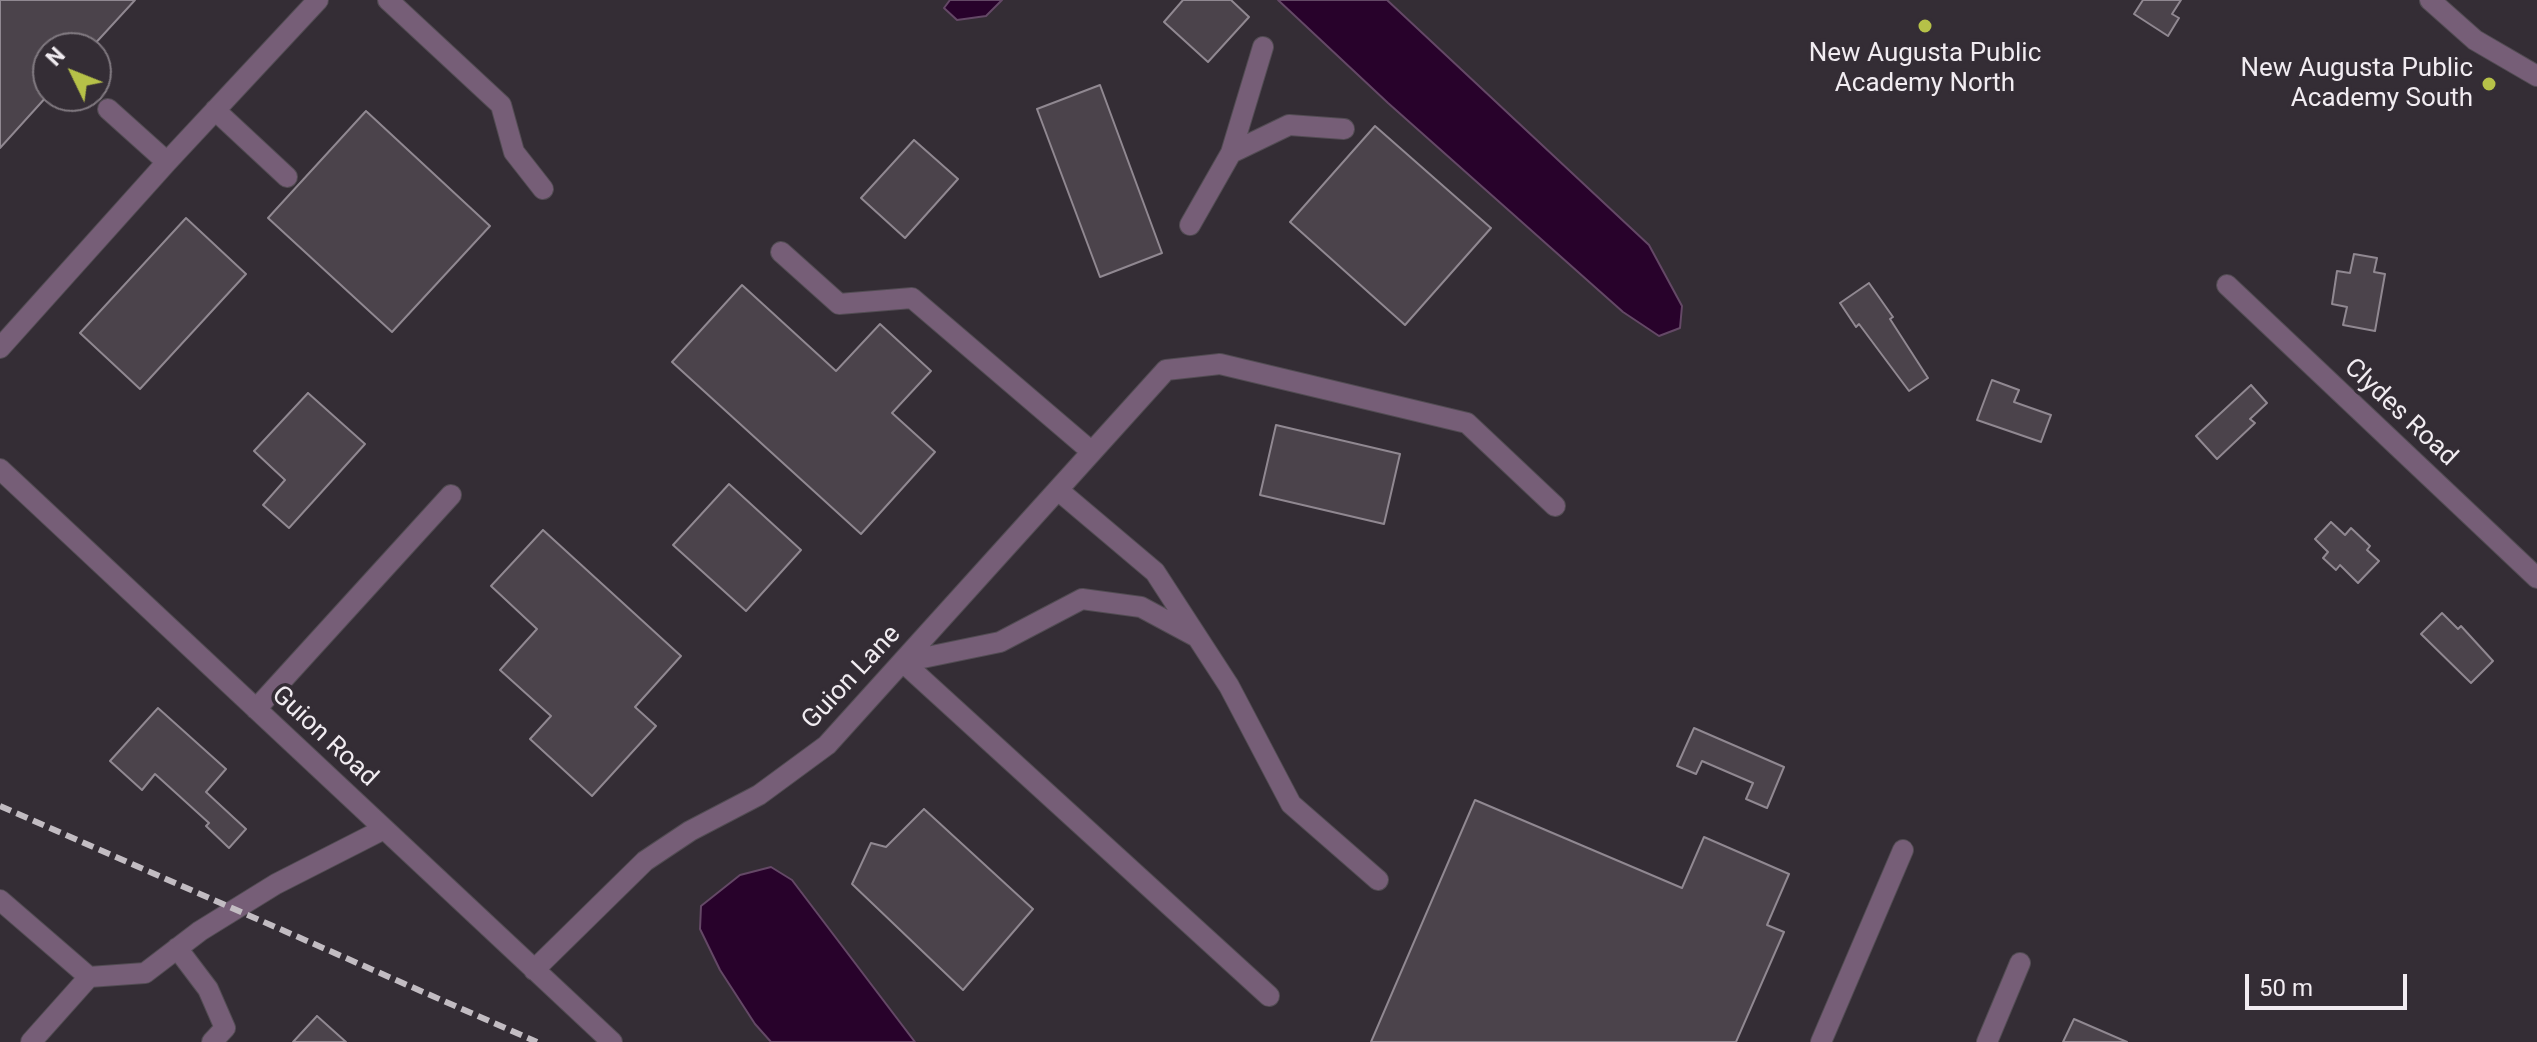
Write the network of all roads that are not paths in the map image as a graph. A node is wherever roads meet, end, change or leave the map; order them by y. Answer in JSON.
{"nodes":[{"id":1,"x":318,"y":0,"type":"edge"},
{"id":2,"x":388,"y":0,"type":"edge"},
{"id":3,"x":2430,"y":0,"type":"edge"},
{"id":4,"x":1263,"y":47,"type":"dead end"},
{"id":5,"x":2537,"y":76,"type":"edge"},
{"id":6,"x":215,"y":110,"type":"junction"},
{"id":7,"x":111,"y":112,"type":"edge"},
{"id":8,"x":1344,"y":129,"type":"dead end"},
{"id":9,"x":1231,"y":153,"type":"junction"},
{"id":10,"x":167,"y":162,"type":"junction"},
{"id":11,"x":287,"y":177,"type":"dead end"},
{"id":12,"x":543,"y":189,"type":"dead end"},
{"id":13,"x":1190,"y":225,"type":"dead end"},
{"id":14,"x":781,"y":252,"type":"dead end"},
{"id":15,"x":2227,"y":285,"type":"dead end"},
{"id":16,"x":0,"y":348,"type":"edge"},
{"id":17,"x":1092,"y":452,"type":"junction"},
{"id":18,"x":0,"y":469,"type":"edge"},
{"id":19,"x":1058,"y":490,"type":"junction"},
{"id":20,"x":451,"y":495,"type":"dead end"},
{"id":21,"x":1555,"y":506,"type":"dead end"},
{"id":22,"x":2537,"y":578,"type":"edge"},
{"id":23,"x":1197,"y":637,"type":"junction"},
{"id":24,"x":903,"y":662,"type":"junction"},
{"id":25,"x":256,"y":709,"type":"junction"},
{"id":26,"x":384,"y":829,"type":"junction"},
{"id":27,"x":1903,"y":850,"type":"dead end"},
{"id":28,"x":1378,"y":880,"type":"dead end"},
{"id":29,"x":0,"y":900,"type":"edge"},
{"id":30,"x":177,"y":948,"type":"junction"},
{"id":31,"x":2020,"y":963,"type":"dead end"},
{"id":32,"x":534,"y":970,"type":"junction"},
{"id":33,"x":89,"y":977,"type":"junction"},
{"id":34,"x":1269,"y":996,"type":"dead end"},
{"id":35,"x":31,"y":1042,"type":"edge"},
{"id":36,"x":212,"y":1042,"type":"edge"},
{"id":37,"x":612,"y":1042,"type":"edge"},
{"id":38,"x":1821,"y":1042,"type":"edge"},
{"id":39,"x":1987,"y":1042,"type":"edge"}],
"edges":[{"from":1,"to":6,"type":"street"},
{"from":2,"to":12,"type":"street"},
{"from":3,"to":5,"type":"street"},
{"from":4,"to":9,"type":"street"},
{"from":6,"to":10,"type":"street"},
{"from":6,"to":11,"type":"street"},
{"from":7,"to":10,"type":"street"},
{"from":8,"to":9,"type":"street"},
{"from":9,"to":13,"type":"street"},
{"from":10,"to":16,"type":"street"},
{"from":14,"to":17,"type":"street"},
{"from":15,"to":22,"type":"street","name":"Clydes Road"},
{"from":17,"to":19,"type":"street","name":"Guion Lane"},
{"from":17,"to":21,"type":"street","name":"Guion Lane"},
{"from":18,"to":25,"type":"street","name":"Guion Road"},
{"from":19,"to":23,"type":"street"},
{"from":19,"to":24,"type":"street","name":"Guion Lane"},
{"from":20,"to":25,"type":"street"},
{"from":23,"to":24,"type":"street"},
{"from":23,"to":28,"type":"street"},
{"from":24,"to":32,"type":"street","name":"Guion Lane"},
{"from":24,"to":34,"type":"street"},
{"from":25,"to":26,"type":"street","name":"Guion Road"},
{"from":26,"to":30,"type":"street"},
{"from":26,"to":32,"type":"street","name":"Guion Road"},
{"from":27,"to":38,"type":"street"},
{"from":29,"to":33,"type":"street"},
{"from":30,"to":33,"type":"street"},
{"from":30,"to":36,"type":"street"},
{"from":31,"to":39,"type":"street"},
{"from":32,"to":37,"type":"street","name":"Guion Road"},
{"from":33,"to":35,"type":"street"}]}
